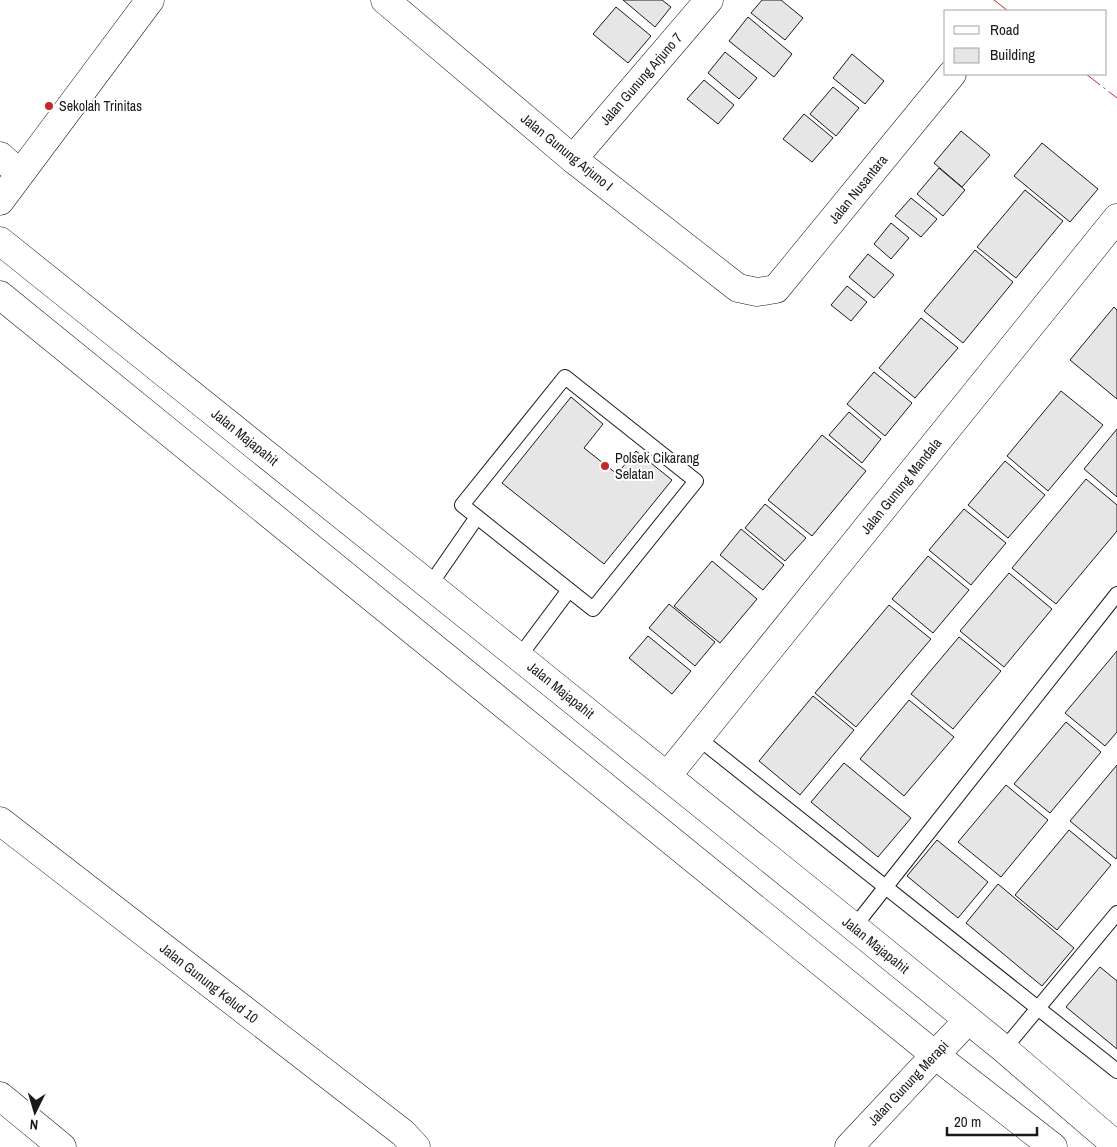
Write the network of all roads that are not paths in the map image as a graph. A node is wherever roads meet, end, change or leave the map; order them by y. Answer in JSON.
{"nodes":[{"id":1,"x":150,"y":0,"type":"edge"},
{"id":2,"x":709,"y":0,"type":"edge"},
{"id":3,"x":400,"y":5,"type":"edge"},
{"id":4,"x":951,"y":75,"type":"edge"},
{"id":5,"x":573,"y":158,"type":"junction"},
{"id":6,"x":10,"y":165,"type":"edge"},
{"id":7,"x":0,"y":201,"type":"edge"},
{"id":8,"x":1117,"y":218,"type":"edge"},
{"id":9,"x":0,"y":241,"type":"edge"},
{"id":10,"x":47,"y":278,"type":"junction"},
{"id":11,"x":757,"y":292,"type":"joint"},
{"id":12,"x":10,"y":303,"type":"edge"},
{"id":13,"x":477,"y":517,"type":"junction"},
{"id":14,"x":430,"y":585,"type":"junction"},
{"id":15,"x":569,"y":590,"type":"junction"},
{"id":16,"x":1117,"y":594,"type":"edge"},
{"id":17,"x":520,"y":656,"type":"junction"},
{"id":18,"x":691,"y":746,"type":"junction"},
{"id":19,"x":667,"y":776,"type":"junction"},
{"id":20,"x":0,"y":821,"type":"edge"},
{"id":21,"x":885,"y":887,"type":"junction"},
{"id":22,"x":1117,"y":913,"type":"edge"},
{"id":23,"x":854,"y":927,"type":"junction"},
{"id":24,"x":1038,"y":1008,"type":"junction"},
{"id":25,"x":968,"y":1020,"type":"junction"},
{"id":26,"x":1004,"y":1049,"type":"junction"},
{"id":27,"x":935,"y":1054,"type":"junction"},
{"id":28,"x":1117,"y":1071,"type":"edge"},
{"id":29,"x":0,"y":1096,"type":"edge"},
{"id":30,"x":1114,"y":1139,"type":"edge"},
{"id":31,"x":62,"y":1147,"type":"edge"},
{"id":32,"x":416,"y":1147,"type":"edge"},
{"id":33,"x":849,"y":1147,"type":"edge"},
{"id":34,"x":1053,"y":1147,"type":"edge"}],
"edges":[{"from":1,"to":6,"type":"street"},
{"from":2,"to":5,"type":"street","name":"Jalan Gunung Arjuno 7"},
{"from":3,"to":5,"type":"street","name":"Jalan Gunung Arjuno I"},
{"from":4,"to":11,"type":"street","name":"Jalan Nusantara"},
{"from":5,"to":11,"type":"street","name":"Jalan Gunung Arjuno I"},
{"from":6,"to":7,"type":"street"},
{"from":8,"to":18,"type":"street","name":"Jalan Gunung Mandala"},
{"from":9,"to":10,"type":"street","name":"Jalan Majapahit"},
{"from":10,"to":12,"type":"street"},
{"from":10,"to":14,"type":"street","name":"Jalan Majapahit"},
{"from":12,"to":27,"type":"street"},
{"from":13,"to":14,"type":"lane"},
{"from":13,"to":15,"type":"lane"},
{"from":13,"to":15,"type":"lane"},
{"from":14,"to":17,"type":"street","name":"Jalan Majapahit"},
{"from":15,"to":17,"type":"lane"},
{"from":16,"to":21,"type":"lane"},
{"from":17,"to":19,"type":"street","name":"Jalan Majapahit"},
{"from":18,"to":19,"type":"street","name":"Jalan Gunung Mandala"},
{"from":18,"to":21,"type":"lane"},
{"from":19,"to":23,"type":"street","name":"Jalan Majapahit"},
{"from":20,"to":32,"type":"street","name":"Jalan Gunung Kelud 10"},
{"from":21,"to":23,"type":"lane"},
{"from":21,"to":24,"type":"lane"},
{"from":22,"to":24,"type":"lane"},
{"from":23,"to":25,"type":"street","name":"Jalan Majapahit"},
{"from":24,"to":26,"type":"lane"},
{"from":24,"to":28,"type":"lane"},
{"from":25,"to":26,"type":"street","name":"Jalan Majapahit"},
{"from":25,"to":27,"type":"street","name":"Jalan Gunung Merapi"},
{"from":26,"to":30,"type":"street","name":"Jalan Majapahit"},
{"from":27,"to":33,"type":"street","name":"Jalan Gunung Merapi"},
{"from":27,"to":34,"type":"street"},
{"from":29,"to":31,"type":"street"}]}
